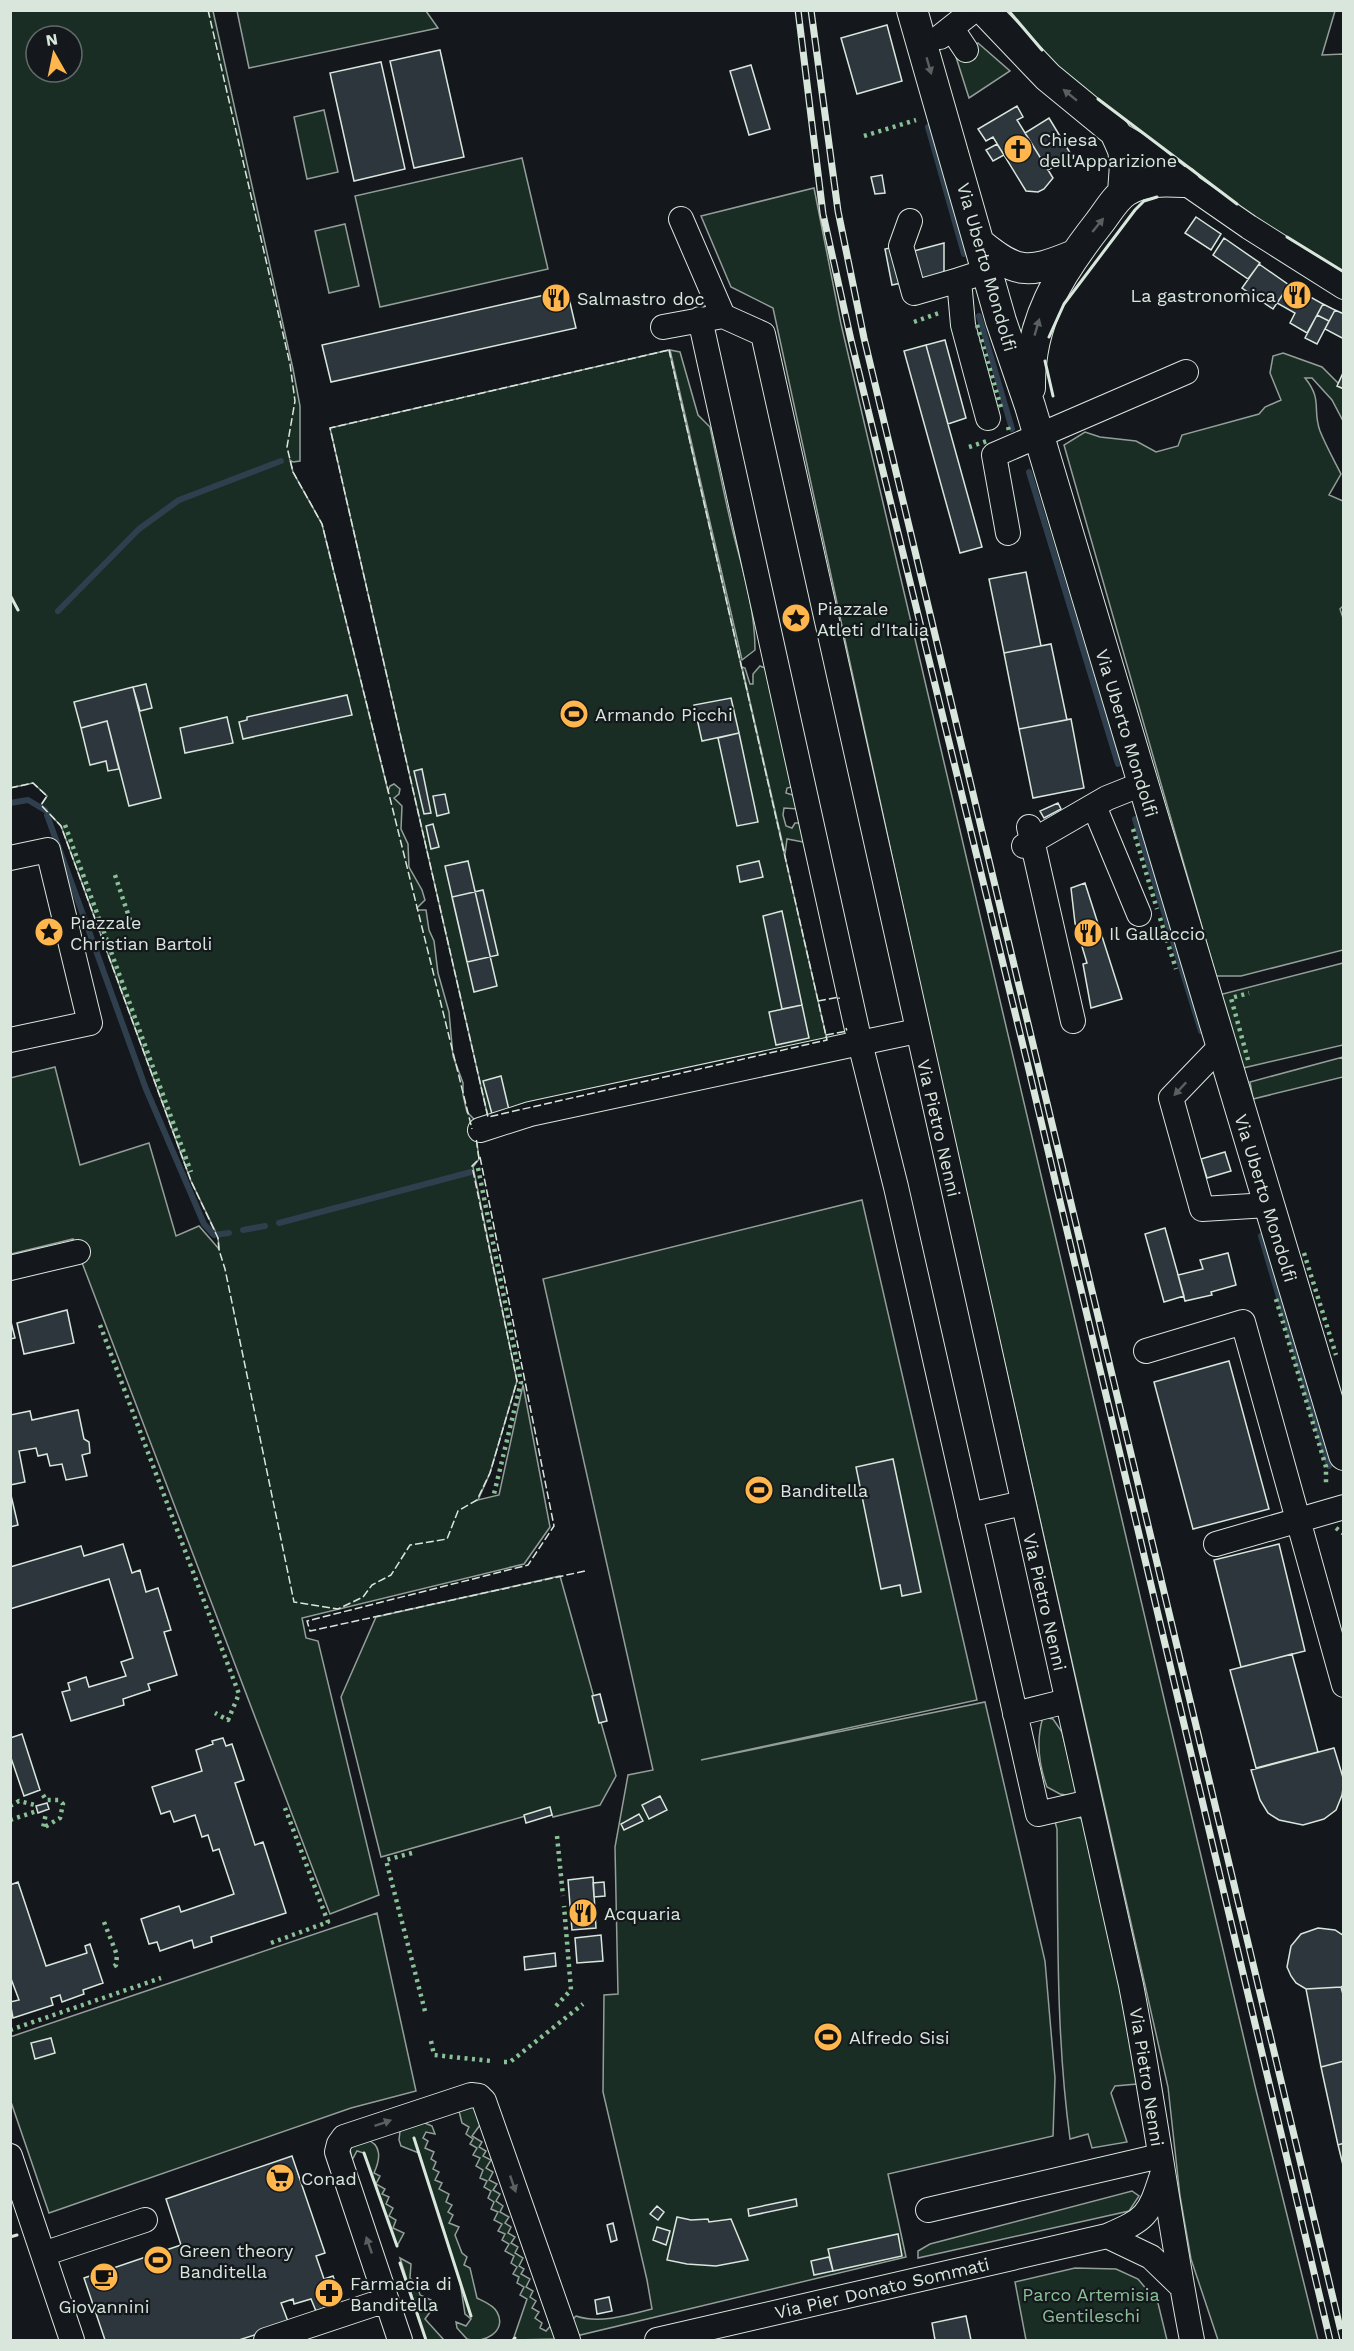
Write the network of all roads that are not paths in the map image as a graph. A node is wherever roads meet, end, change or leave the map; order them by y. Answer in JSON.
{"nodes":[{"id":1,"x":912,"y":10,"type":"edge"},
{"id":2,"x":974,"y":10,"type":"edge"},
{"id":3,"x":984,"y":10,"type":"edge"},
{"id":4,"x":966,"y":50,"type":"dead end"},
{"id":5,"x":1115,"y":132,"type":"junction"},
{"id":6,"x":1184,"y":182,"type":"junction"},
{"id":7,"x":1123,"y":193,"type":"junction"},
{"id":8,"x":681,"y":219,"type":"dead end"},
{"id":9,"x":910,"y":221,"type":"dead end"},
{"id":10,"x":1072,"y":256,"type":"junction"},
{"id":11,"x":975,"y":264,"type":"junction"},
{"id":12,"x":1344,"y":286,"type":"edge"},
{"id":13,"x":723,"y":316,"type":"junction"},
{"id":14,"x":700,"y":319,"type":"junction"},
{"id":15,"x":663,"y":327,"type":"dead end"},
{"id":16,"x":1186,"y":372,"type":"dead end"},
{"id":17,"x":1030,"y":406,"type":"junction"},
{"id":18,"x":988,"y":418,"type":"dead end"},
{"id":19,"x":1038,"y":436,"type":"junction"},
{"id":20,"x":1008,"y":533,"type":"dead end"},
{"id":21,"x":1142,"y":784,"type":"junction"},
{"id":22,"x":1101,"y":797,"type":"junction"},
{"id":23,"x":10,"y":858,"type":"edge"},
{"id":24,"x":1139,"y":914,"type":"dead end"},
{"id":25,"x":1072,"y":1021,"type":"dead end"},
{"id":26,"x":917,"y":1031,"type":"junction"},
{"id":27,"x":10,"y":1041,"type":"edge"},
{"id":28,"x":860,"y":1043,"type":"junction"},
{"id":29,"x":1221,"y":1046,"type":"junction"},
{"id":30,"x":480,"y":1130,"type":"dead end"},
{"id":31,"x":1268,"y":1205,"type":"junction"},
{"id":32,"x":70,"y":1260,"type":"dead end"},
{"id":33,"x":10,"y":1268,"type":"edge"},
{"id":34,"x":1146,"y":1351,"type":"dead end"},
{"id":35,"x":1344,"y":1455,"type":"edge"},
{"id":36,"x":1023,"y":1503,"type":"junction"},
{"id":37,"x":1344,"y":1507,"type":"edge"},
{"id":38,"x":970,"y":1515,"type":"junction"},
{"id":39,"x":1298,"y":1521,"type":"junction"},
{"id":40,"x":1216,"y":1544,"type":"dead end"},
{"id":41,"x":1344,"y":1686,"type":"edge"},
{"id":42,"x":1067,"y":1701,"type":"junction"},
{"id":43,"x":1016,"y":1714,"type":"junction"},
{"id":44,"x":1090,"y":1802,"type":"junction"},
{"id":45,"x":10,"y":2156,"type":"edge"},
{"id":46,"x":1161,"y":2166,"type":"junction"},
{"id":47,"x":928,"y":2210,"type":"dead end"},
{"id":48,"x":1170,"y":2216,"type":"junction"},
{"id":49,"x":145,"y":2220,"type":"dead end"},
{"id":50,"x":1107,"y":2236,"type":"junction"},
{"id":51,"x":43,"y":2254,"type":"junction"},
{"id":52,"x":1181,"y":2286,"type":"junction"},
{"id":53,"x":388,"y":2304,"type":"junction"},
{"id":54,"x":704,"y":2336,"type":"edge"},
{"id":55,"x":72,"y":2340,"type":"edge"},
{"id":56,"x":266,"y":2340,"type":"edge"},
{"id":57,"x":293,"y":2340,"type":"edge"},
{"id":58,"x":400,"y":2340,"type":"edge"},
{"id":59,"x":568,"y":2340,"type":"edge"},
{"id":60,"x":657,"y":2340,"type":"edge"},
{"id":61,"x":1192,"y":2340,"type":"edge"}],
"edges":[{"from":1,"to":11,"type":"main road","name":"Via Uberto Mondolfi","one_way":true},
{"from":2,"to":4,"type":"street"},
{"from":5,"to":3,"type":"main road","one_way":true},
{"from":5,"to":6,"type":"street"},
{"from":5,"to":7,"type":"main road"},
{"from":6,"to":7,"type":"main road"},
{"from":6,"to":12,"type":"street"},
{"from":10,"to":7,"type":"main road","one_way":true},
{"from":8,"to":13,"type":"street"},
{"from":9,"to":11,"type":"street"},
{"from":10,"to":11,"type":"main road"},
{"from":17,"to":10,"type":"main road","one_way":true},
{"from":11,"to":17,"type":"main road","name":"Via Uberto Mondolfi"},
{"from":11,"to":18,"type":"street"},
{"from":13,"to":14,"type":"street"},
{"from":13,"to":26,"type":"street","name":"Via Pietro Nenni"},
{"from":14,"to":15,"type":"street"},
{"from":14,"to":28,"type":"street"},
{"from":16,"to":19,"type":"street"},
{"from":17,"to":19,"type":"main road","name":"Via Uberto Mondolfi"},
{"from":19,"to":20,"type":"street"},
{"from":19,"to":21,"type":"main road","name":"Via Uberto Mondolfi"},
{"from":21,"to":22,"type":"street"},
{"from":21,"to":29,"type":"main road","name":"Via Uberto Mondolfi"},
{"from":22,"to":24,"type":"street"},
{"from":22,"to":25,"type":"street"},
{"from":23,"to":27,"type":"street"},
{"from":26,"to":28,"type":"street"},
{"from":26,"to":36,"type":"street","name":"Via Pietro Nenni"},
{"from":28,"to":30,"type":"street"},
{"from":28,"to":38,"type":"street"},
{"from":29,"to":31,"type":"main road","name":"Via Uberto Mondolfi"},
{"from":29,"to":31,"type":"street","one_way":true},
{"from":31,"to":35,"type":"main road","name":"Via Uberto Mondolfi"},
{"from":32,"to":33,"type":"street"},
{"from":34,"to":39,"type":"street"},
{"from":36,"to":38,"type":"street"},
{"from":36,"to":42,"type":"street","name":"Via Pietro Nenni"},
{"from":37,"to":39,"type":"street"},
{"from":38,"to":43,"type":"street"},
{"from":39,"to":40,"type":"street"},
{"from":39,"to":41,"type":"street"},
{"from":42,"to":43,"type":"street"},
{"from":42,"to":44,"type":"street","name":"Via Pietro Nenni"},
{"from":43,"to":44,"type":"street"},
{"from":44,"to":46,"type":"street","name":"Via Pietro Nenni"},
{"from":45,"to":51,"type":"street"},
{"from":46,"to":47,"type":"street"},
{"from":46,"to":48,"type":"street","name":"Via Pietro Nenni"},
{"from":46,"to":50,"type":"street","name":"Via Pietro Nenni"},
{"from":48,"to":50,"type":"street"},
{"from":48,"to":52,"type":"street","name":"Via Pietro Nenni"},
{"from":49,"to":51,"type":"street"},
{"from":50,"to":52,"type":"street"},
{"from":50,"to":54,"type":"street","name":"Via Pier Donato Sommati"},
{"from":51,"to":55,"type":"street"},
{"from":52,"to":61,"type":"street","name":"Via Pietro Nenni"},
{"from":53,"to":56,"type":"street"},
{"from":53,"to":57,"type":"street"},
{"from":53,"to":58,"type":"street"},
{"from":53,"to":59,"type":"street","one_way":true},
{"from":54,"to":60,"type":"street","name":"Via Pier Donato Sommati"}]}
